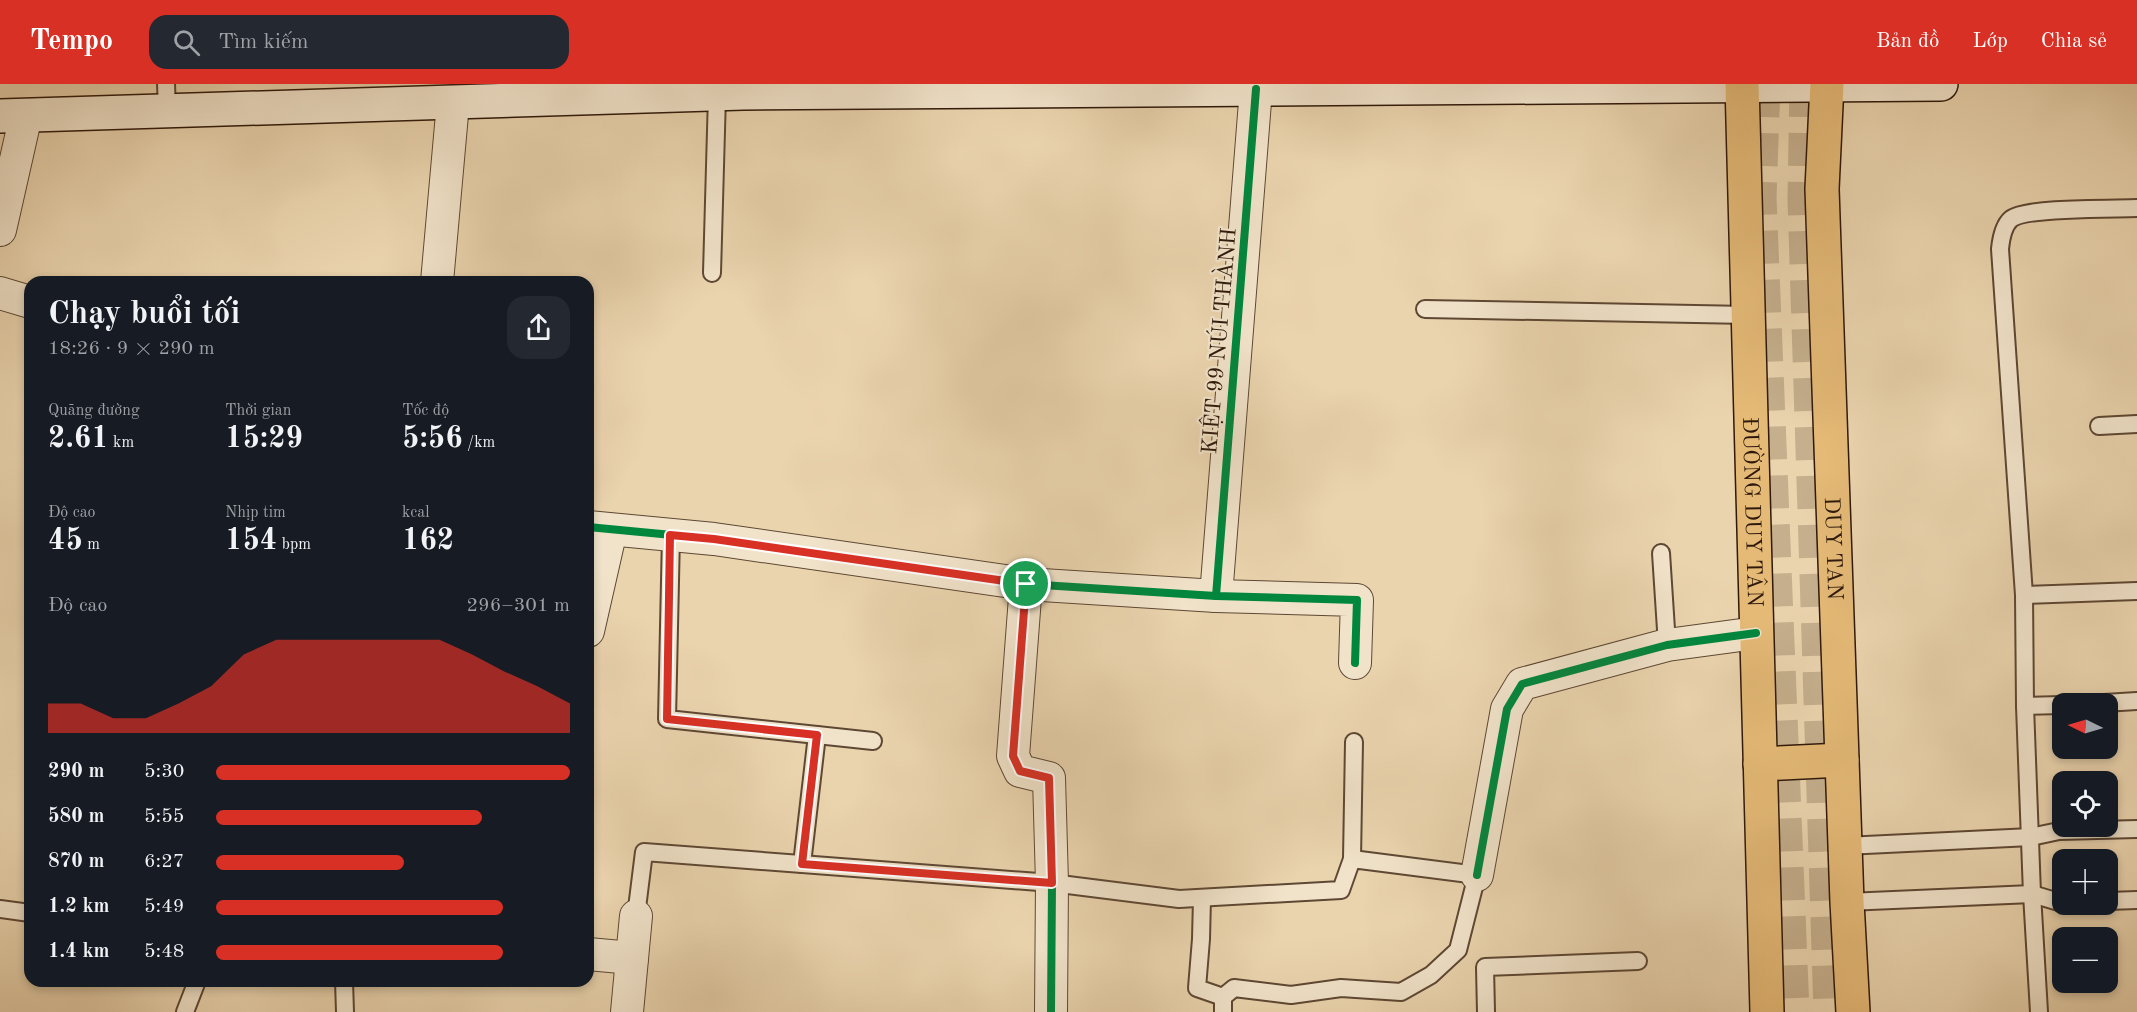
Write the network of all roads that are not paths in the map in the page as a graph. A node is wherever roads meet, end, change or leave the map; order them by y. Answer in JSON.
{"nodes":[{"id":1,"x":1941,"y":84,"type":"edge"},
{"id":2,"x":1742,"y":85,"type":"edge"},
{"id":3,"x":1827,"y":85,"type":"edge"},
{"id":4,"x":1329,"y":87,"type":"edge"},
{"id":5,"x":977,"y":88,"type":"edge"},
{"id":6,"x":1166,"y":88,"type":"edge"},
{"id":7,"x":1257,"y":90,"type":"junction"},
{"id":8,"x":622,"y":91,"type":"edge"},
{"id":9,"x":734,"y":91,"type":"edge"},
{"id":10,"x":167,"y":97,"type":"edge"},
{"id":11,"x":453,"y":103,"type":"junction"},
{"id":12,"x":13,"y":115,"type":"edge"},
{"id":13,"x":2137,"y":208,"type":"edge"},
{"id":14,"x":0,"y":230,"type":"edge"},
{"id":15,"x":712,"y":273,"type":"dead end"},
{"id":16,"x":438,"y":276,"type":"edge"},
{"id":17,"x":0,"y":293,"type":"edge"},
{"id":18,"x":24,"y":300,"type":"edge"},
{"id":19,"x":1425,"y":309,"type":"dead end"},
{"id":20,"x":1748,"y":315,"type":"junction"},
{"id":21,"x":2137,"y":424,"type":"edge"},
{"id":22,"x":2099,"y":426,"type":"dead end"},
{"id":23,"x":600,"y":528,"type":"edge"},
{"id":24,"x":670,"y":535,"type":"junction"},
{"id":25,"x":1661,"y":554,"type":"dead end"},
{"id":26,"x":594,"y":580,"type":"edge"},
{"id":27,"x":1026,"y":584,"type":"junction"},
{"id":28,"x":2137,"y":591,"type":"edge"},
{"id":29,"x":2024,"y":595,"type":"junction"},
{"id":30,"x":1216,"y":596,"type":"junction"},
{"id":31,"x":1756,"y":633,"type":"junction"},
{"id":32,"x":1667,"y":645,"type":"junction"},
{"id":33,"x":1355,"y":663,"type":"dead end"},
{"id":34,"x":2137,"y":701,"type":"edge"},
{"id":35,"x":2118,"y":702,"type":"edge"},
{"id":36,"x":2052,"y":705,"type":"edge"},
{"id":37,"x":2025,"y":706,"type":"junction"},
{"id":38,"x":817,"y":735,"type":"junction"},
{"id":39,"x":873,"y":741,"type":"dead end"},
{"id":40,"x":1354,"y":742,"type":"dead end"},
{"id":41,"x":1842,"y":760,"type":"junction"},
{"id":42,"x":1760,"y":764,"type":"junction"},
{"id":43,"x":2137,"y":829,"type":"edge"},
{"id":44,"x":2031,"y":837,"type":"junction"},
{"id":45,"x":1845,"y":846,"type":"junction"},
{"id":46,"x":1352,"y":859,"type":"junction"},
{"id":47,"x":802,"y":864,"type":"junction"},
{"id":48,"x":1477,"y":875,"type":"junction"},
{"id":49,"x":1052,"y":883,"type":"junction"},
{"id":50,"x":2032,"y":894,"type":"junction"},
{"id":51,"x":1202,"y":898,"type":"junction"},
{"id":52,"x":2052,"y":900,"type":"edge"},
{"id":53,"x":2137,"y":900,"type":"edge"},
{"id":54,"x":2118,"y":901,"type":"edge"},
{"id":55,"x":1847,"y":902,"type":"junction"},
{"id":56,"x":0,"y":909,"type":"edge"},
{"id":57,"x":24,"y":912,"type":"edge"},
{"id":58,"x":636,"y":916,"type":"joint"},
{"id":59,"x":594,"y":955,"type":"edge"},
{"id":60,"x":632,"y":958,"type":"junction"},
{"id":61,"x":1638,"y":961,"type":"dead end"},
{"id":62,"x":195,"y":987,"type":"edge"},
{"id":63,"x":344,"y":987,"type":"edge"},
{"id":64,"x":1223,"y":1005,"type":"edge"},
{"id":65,"x":185,"y":1012,"type":"edge"},
{"id":66,"x":345,"y":1012,"type":"edge"},
{"id":67,"x":627,"y":1012,"type":"edge"},
{"id":68,"x":1051,"y":1012,"type":"edge"},
{"id":69,"x":1486,"y":1012,"type":"edge"},
{"id":70,"x":1767,"y":1012,"type":"edge"},
{"id":71,"x":1854,"y":1012,"type":"edge"},
{"id":72,"x":2039,"y":1012,"type":"edge"}],
"edges":[{"from":1,"to":3,"type":"main road"},
{"from":2,"to":3,"type":"main road"},
{"from":2,"to":4,"type":"main road"},
{"from":2,"to":20,"type":"main road","name":"ĐƯỜNG DUY TÂN"},
{"from":3,"to":41,"type":"main road","name":"DUY TAN"},
{"from":4,"to":7,"type":"main road"},
{"from":5,"to":6,"type":"main road"},
{"from":5,"to":9,"type":"main road"},
{"from":6,"to":7,"type":"main road"},
{"from":7,"to":30,"type":"street","name":"KIỆT 99 NÚI THÀNH"},
{"from":8,"to":9,"type":"main road"},
{"from":8,"to":11,"type":"main road"},
{"from":9,"to":15,"type":"lane"},
{"from":10,"to":11,"type":"main road"},
{"from":10,"to":12,"type":"main road"},
{"from":11,"to":16,"type":"street"},
{"from":12,"to":14,"type":"street"},
{"from":13,"to":29,"type":"lane"},
{"from":17,"to":18,"type":"street"},
{"from":19,"to":20,"type":"lane"},
{"from":20,"to":31,"type":"main road","name":"ĐƯỜNG DUY TÂN"},
{"from":21,"to":22,"type":"lane"},
{"from":23,"to":24,"type":"street"},
{"from":23,"to":26,"type":"street"},
{"from":24,"to":27,"type":"street"},
{"from":24,"to":38,"type":"lane"},
{"from":25,"to":32,"type":"lane"},
{"from":27,"to":30,"type":"street"},
{"from":27,"to":49,"type":"street"},
{"from":28,"to":29,"type":"lane"},
{"from":29,"to":37,"type":"lane"},
{"from":30,"to":33,"type":"street"},
{"from":31,"to":32,"type":"street"},
{"from":31,"to":42,"type":"main road","name":"ĐƯỜNG DUY TÂN"},
{"from":32,"to":48,"type":"street"},
{"from":34,"to":35,"type":"lane"},
{"from":36,"to":37,"type":"lane"},
{"from":37,"to":44,"type":"lane"},
{"from":38,"to":39,"type":"lane"},
{"from":38,"to":47,"type":"lane"},
{"from":40,"to":46,"type":"lane"},
{"from":41,"to":42,"type":"main road"},
{"from":41,"to":45,"type":"main road","name":"DUY TAN"},
{"from":42,"to":70,"type":"main road","name":"ĐƯỜNG DUY TÂN"},
{"from":43,"to":44,"type":"lane"},
{"from":44,"to":45,"type":"lane"},
{"from":44,"to":50,"type":"lane"},
{"from":45,"to":55,"type":"main road","name":"DUY TAN"},
{"from":46,"to":48,"type":"lane"},
{"from":46,"to":51,"type":"lane"},
{"from":47,"to":49,"type":"lane"},
{"from":47,"to":58,"type":"lane"},
{"from":48,"to":64,"type":"lane"},
{"from":49,"to":51,"type":"lane"},
{"from":49,"to":68,"type":"street"},
{"from":50,"to":52,"type":"lane"},
{"from":50,"to":55,"type":"lane"},
{"from":50,"to":72,"type":"lane"},
{"from":51,"to":64,"type":"lane"},
{"from":53,"to":54,"type":"lane"},
{"from":55,"to":71,"type":"main road","name":"DUY TAN"},
{"from":56,"to":57,"type":"lane"},
{"from":58,"to":60,"type":"street"},
{"from":59,"to":60,"type":"street"},
{"from":60,"to":67,"type":"street"},
{"from":61,"to":69,"type":"lane"},
{"from":62,"to":65,"type":"lane"},
{"from":63,"to":66,"type":"lane"}]}
